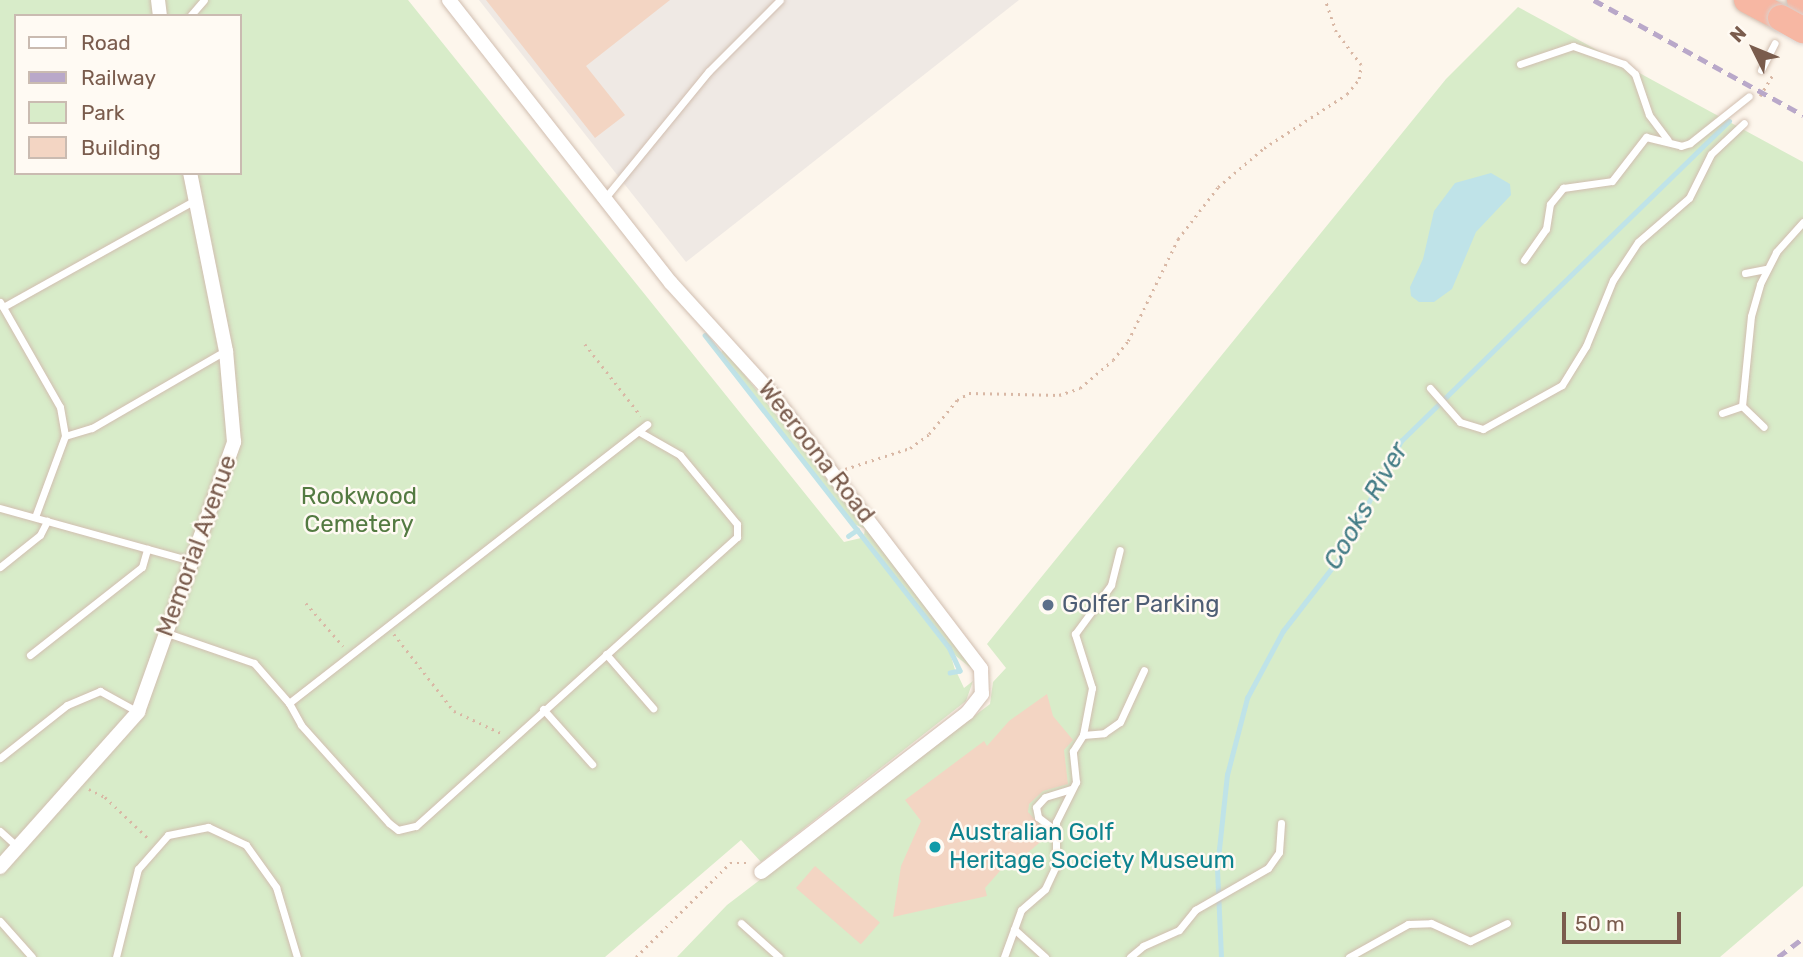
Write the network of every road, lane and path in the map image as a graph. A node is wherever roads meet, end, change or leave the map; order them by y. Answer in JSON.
{"nodes":[{"id":1,"x":204,"y":0,"type":"edge"},
{"id":2,"x":449,"y":0,"type":"edge"},
{"id":3,"x":780,"y":0,"type":"edge"},
{"id":4,"x":1325,"y":0,"type":"edge"},
{"id":5,"x":1747,"y":0,"type":"edge"},
{"id":6,"x":192,"y":14,"type":"edge"},
{"id":7,"x":1786,"y":30,"type":"edge"},
{"id":8,"x":1520,"y":64,"type":"dead end"},
{"id":9,"x":1761,"y":70,"type":"dead end"},
{"id":10,"x":1748,"y":96,"type":"dead end"},
{"id":11,"x":1744,"y":123,"type":"dead end"},
{"id":12,"x":1671,"y":143,"type":"junction"},
{"id":13,"x":190,"y":175,"type":"edge"},
{"id":14,"x":605,"y":199,"type":"junction"},
{"id":15,"x":195,"y":200,"type":"junction"},
{"id":16,"x":1803,"y":222,"type":"edge"},
{"id":17,"x":1524,"y":261,"type":"dead end"},
{"id":18,"x":1766,"y":269,"type":"junction"},
{"id":19,"x":1745,"y":273,"type":"dead end"},
{"id":20,"x":1,"y":304,"type":"edge"},
{"id":21,"x":585,"y":344,"type":"dead end"},
{"id":22,"x":226,"y":351,"type":"junction"},
{"id":23,"x":1430,"y":388,"type":"dead end"},
{"id":24,"x":1742,"y":406,"type":"junction"},
{"id":25,"x":1722,"y":413,"type":"dead end"},
{"id":26,"x":647,"y":424,"type":"joint"},
{"id":27,"x":1764,"y":427,"type":"dead end"},
{"id":28,"x":638,"y":431,"type":"junction"},
{"id":29,"x":65,"y":436,"type":"junction"},
{"id":30,"x":833,"y":474,"type":"junction"},
{"id":31,"x":0,"y":508,"type":"edge"},
{"id":32,"x":35,"y":517,"type":"junction"},
{"id":33,"x":47,"y":521,"type":"junction"},
{"id":34,"x":147,"y":549,"type":"junction"},
{"id":35,"x":1120,"y":550,"type":"dead end"},
{"id":36,"x":192,"y":561,"type":"junction"},
{"id":37,"x":0,"y":568,"type":"edge"},
{"id":38,"x":306,"y":603,"type":"dead end"},
{"id":39,"x":388,"y":626,"type":"junction"},
{"id":40,"x":166,"y":633,"type":"junction"},
{"id":41,"x":606,"y":654,"type":"junction"},
{"id":42,"x":30,"y":655,"type":"dead end"},
{"id":43,"x":351,"y":655,"type":"junction"},
{"id":44,"x":1144,"y":670,"type":"dead end"},
{"id":45,"x":289,"y":703,"type":"junction"},
{"id":46,"x":653,"y":708,"type":"dead end"},
{"id":47,"x":543,"y":709,"type":"junction"},
{"id":48,"x":138,"y":712,"type":"junction"},
{"id":49,"x":1083,"y":734,"type":"junction"},
{"id":50,"x":508,"y":741,"type":"junction"},
{"id":51,"x":0,"y":758,"type":"edge"},
{"id":52,"x":592,"y":764,"type":"dead end"},
{"id":53,"x":81,"y":777,"type":"junction"},
{"id":54,"x":1072,"y":789,"type":"junction"},
{"id":55,"x":1281,"y":823,"type":"dead end"},
{"id":56,"x":1055,"y":830,"type":"junction"},
{"id":57,"x":0,"y":831,"type":"edge"},
{"id":58,"x":158,"y":847,"type":"junction"},
{"id":59,"x":19,"y":848,"type":"junction"},
{"id":60,"x":0,"y":867,"type":"edge"},
{"id":61,"x":761,"y":872,"type":"joint"},
{"id":62,"x":0,"y":921,"type":"edge"},
{"id":63,"x":741,"y":923,"type":"dead end"},
{"id":64,"x":1507,"y":923,"type":"dead end"},
{"id":65,"x":1014,"y":929,"type":"junction"},
{"id":66,"x":32,"y":957,"type":"edge"},
{"id":67,"x":116,"y":957,"type":"edge"},
{"id":68,"x":297,"y":957,"type":"edge"},
{"id":69,"x":636,"y":957,"type":"edge"},
{"id":70,"x":779,"y":957,"type":"edge"},
{"id":71,"x":1004,"y":957,"type":"edge"},
{"id":72,"x":1045,"y":957,"type":"edge"},
{"id":73,"x":1130,"y":957,"type":"edge"},
{"id":74,"x":1349,"y":957,"type":"edge"}],
"edges":[{"from":1,"to":6,"type":"lane"},
{"from":2,"to":14,"type":"street","name":"Weeroona Road"},
{"from":3,"to":14,"type":"lane"},
{"from":4,"to":30,"type":"path"},
{"from":5,"to":7,"type":"highway"},
{"from":7,"to":9,"type":"lane"},
{"from":8,"to":12,"type":"lane"},
{"from":10,"to":12,"type":"lane"},
{"from":11,"to":23,"type":"lane"},
{"from":12,"to":17,"type":"lane"},
{"from":13,"to":15,"type":"street","name":"Memorial Avenue"},
{"from":14,"to":30,"type":"street","name":"Weeroona Road"},
{"from":15,"to":20,"type":"lane"},
{"from":15,"to":22,"type":"street","name":"Memorial Avenue"},
{"from":16,"to":18,"type":"lane"},
{"from":18,"to":19,"type":"lane"},
{"from":18,"to":24,"type":"lane"},
{"from":20,"to":29,"type":"lane"},
{"from":21,"to":26,"type":"path"},
{"from":22,"to":29,"type":"lane"},
{"from":22,"to":36,"type":"street","name":"Memorial Avenue"},
{"from":24,"to":25,"type":"lane"},
{"from":24,"to":27,"type":"lane"},
{"from":26,"to":28,"type":"lane"},
{"from":28,"to":39,"type":"lane"},
{"from":28,"to":41,"type":"lane"},
{"from":29,"to":32,"type":"lane"},
{"from":30,"to":61,"type":"street","name":"Weeroona Road"},
{"from":31,"to":32,"type":"lane"},
{"from":32,"to":33,"type":"lane"},
{"from":33,"to":34,"type":"lane"},
{"from":33,"to":37,"type":"lane"},
{"from":34,"to":36,"type":"lane"},
{"from":34,"to":42,"type":"lane"},
{"from":35,"to":49,"type":"lane"},
{"from":36,"to":40,"type":"street","name":"Memorial Avenue"},
{"from":38,"to":43,"type":"path"},
{"from":39,"to":43,"type":"lane"},
{"from":39,"to":50,"type":"path"},
{"from":40,"to":45,"type":"lane"},
{"from":40,"to":48,"type":"street","name":"Memorial Avenue"},
{"from":41,"to":46,"type":"lane"},
{"from":41,"to":47,"type":"lane"},
{"from":43,"to":45,"type":"lane"},
{"from":44,"to":49,"type":"lane"},
{"from":45,"to":50,"type":"lane"},
{"from":47,"to":50,"type":"lane"},
{"from":47,"to":52,"type":"lane"},
{"from":48,"to":51,"type":"lane"},
{"from":48,"to":53,"type":"street","name":"Memorial Avenue"},
{"from":49,"to":54,"type":"lane"},
{"from":53,"to":58,"type":"path"},
{"from":53,"to":59,"type":"street","name":"Memorial Avenue"},
{"from":54,"to":56,"type":"lane"},
{"from":54,"to":56,"type":"lane"},
{"from":55,"to":73,"type":"lane"},
{"from":56,"to":65,"type":"lane"},
{"from":57,"to":59,"type":"lane"},
{"from":58,"to":67,"type":"lane"},
{"from":58,"to":68,"type":"lane"},
{"from":59,"to":60,"type":"street","name":"Memorial Avenue"},
{"from":61,"to":69,"type":"path"},
{"from":62,"to":66,"type":"lane"},
{"from":63,"to":70,"type":"lane"},
{"from":64,"to":74,"type":"lane"},
{"from":65,"to":71,"type":"lane"},
{"from":65,"to":72,"type":"lane"}]}
